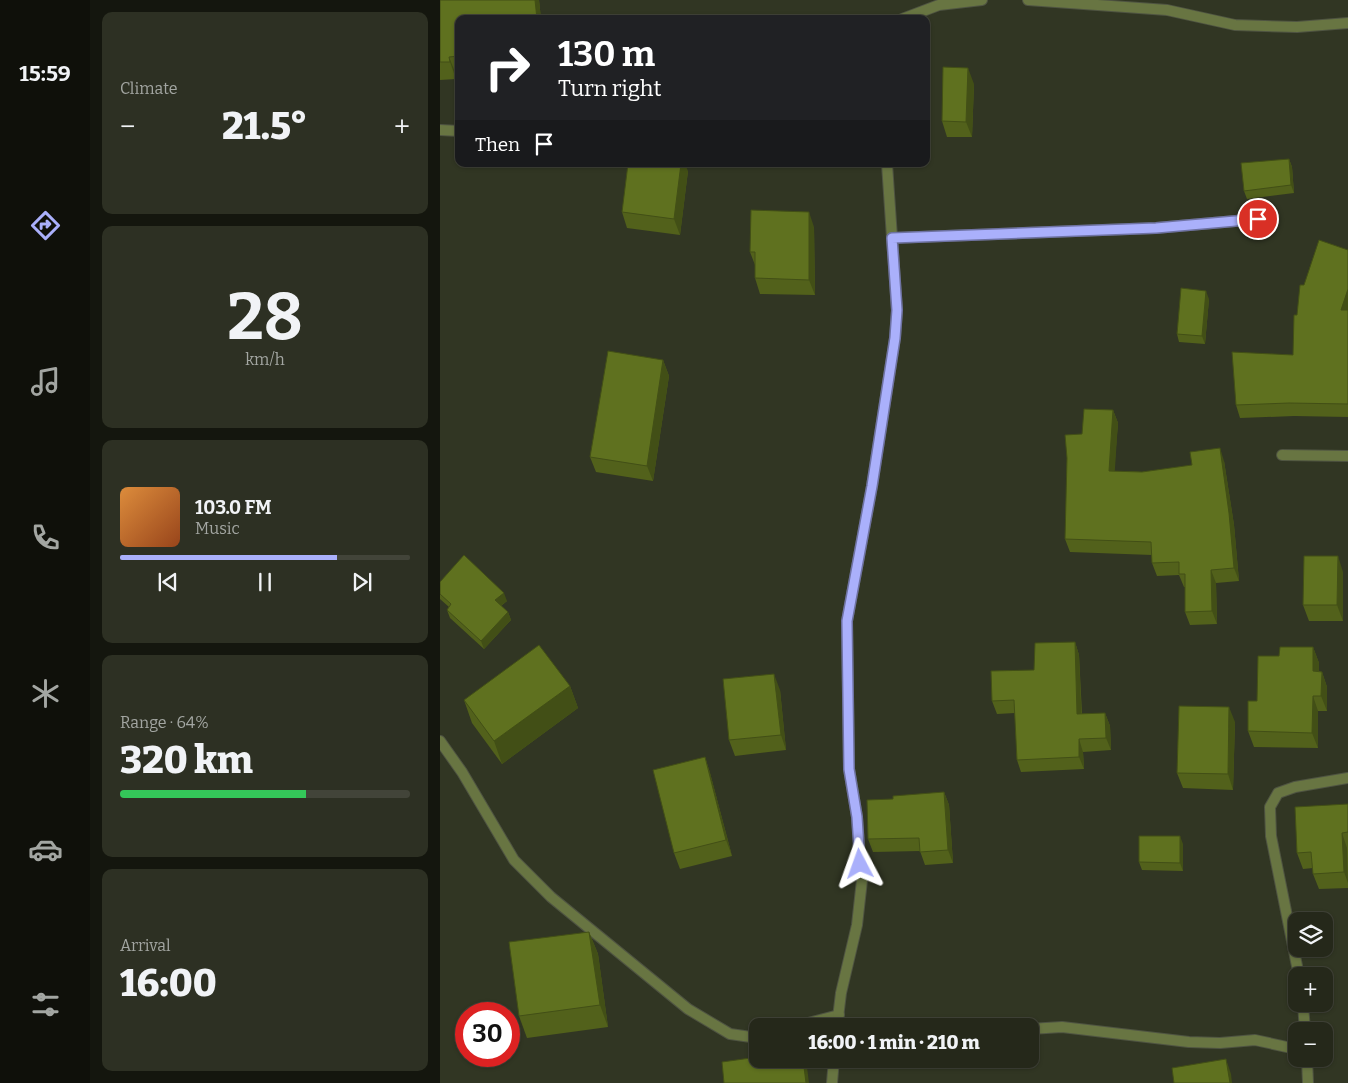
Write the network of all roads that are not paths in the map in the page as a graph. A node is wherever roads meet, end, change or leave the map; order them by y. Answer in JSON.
{"nodes":[{"id":1,"x":982,"y":0,"type":"edge"},
{"id":2,"x":1028,"y":0,"type":"edge"},
{"id":3,"x":913,"y":15,"type":"edge"},
{"id":4,"x":1348,"y":23,"type":"edge"},
{"id":5,"x":440,"y":130,"type":"edge"},
{"id":6,"x":455,"y":131,"type":"edge"},
{"id":7,"x":887,"y":167,"type":"edge"},
{"id":8,"x":1258,"y":219,"type":"dead end"},
{"id":9,"x":892,"y":238,"type":"junction"},
{"id":10,"x":1282,"y":455,"type":"dead end"},
{"id":11,"x":1348,"y":456,"type":"edge"},
{"id":12,"x":440,"y":741,"type":"edge"},
{"id":13,"x":1348,"y":778,"type":"edge"},
{"id":14,"x":1297,"y":967,"type":"edge"},
{"id":15,"x":839,"y":1015,"type":"junction"},
{"id":16,"x":828,"y":1018,"type":"edge"},
{"id":17,"x":838,"y":1018,"type":"edge"},
{"id":18,"x":1039,"y":1028,"type":"edge"},
{"id":19,"x":749,"y":1037,"type":"edge"},
{"id":20,"x":1288,"y":1047,"type":"edge"},
{"id":21,"x":1307,"y":1067,"type":"edge"},
{"id":22,"x":833,"y":1068,"type":"edge"},
{"id":23,"x":832,"y":1083,"type":"edge"},
{"id":24,"x":1308,"y":1083,"type":"edge"}],
"edges":[{"from":1,"to":3,"type":"street"},
{"from":2,"to":4,"type":"street"},
{"from":5,"to":6,"type":"street"},
{"from":7,"to":9,"type":"street"},
{"from":8,"to":9,"type":"street"},
{"from":9,"to":15,"type":"street"},
{"from":10,"to":11,"type":"street"},
{"from":12,"to":19,"type":"street"},
{"from":13,"to":14,"type":"street"},
{"from":15,"to":16,"type":"street"},
{"from":15,"to":17,"type":"street"},
{"from":18,"to":20,"type":"street"},
{"from":21,"to":24,"type":"street"},
{"from":22,"to":23,"type":"street"}]}
